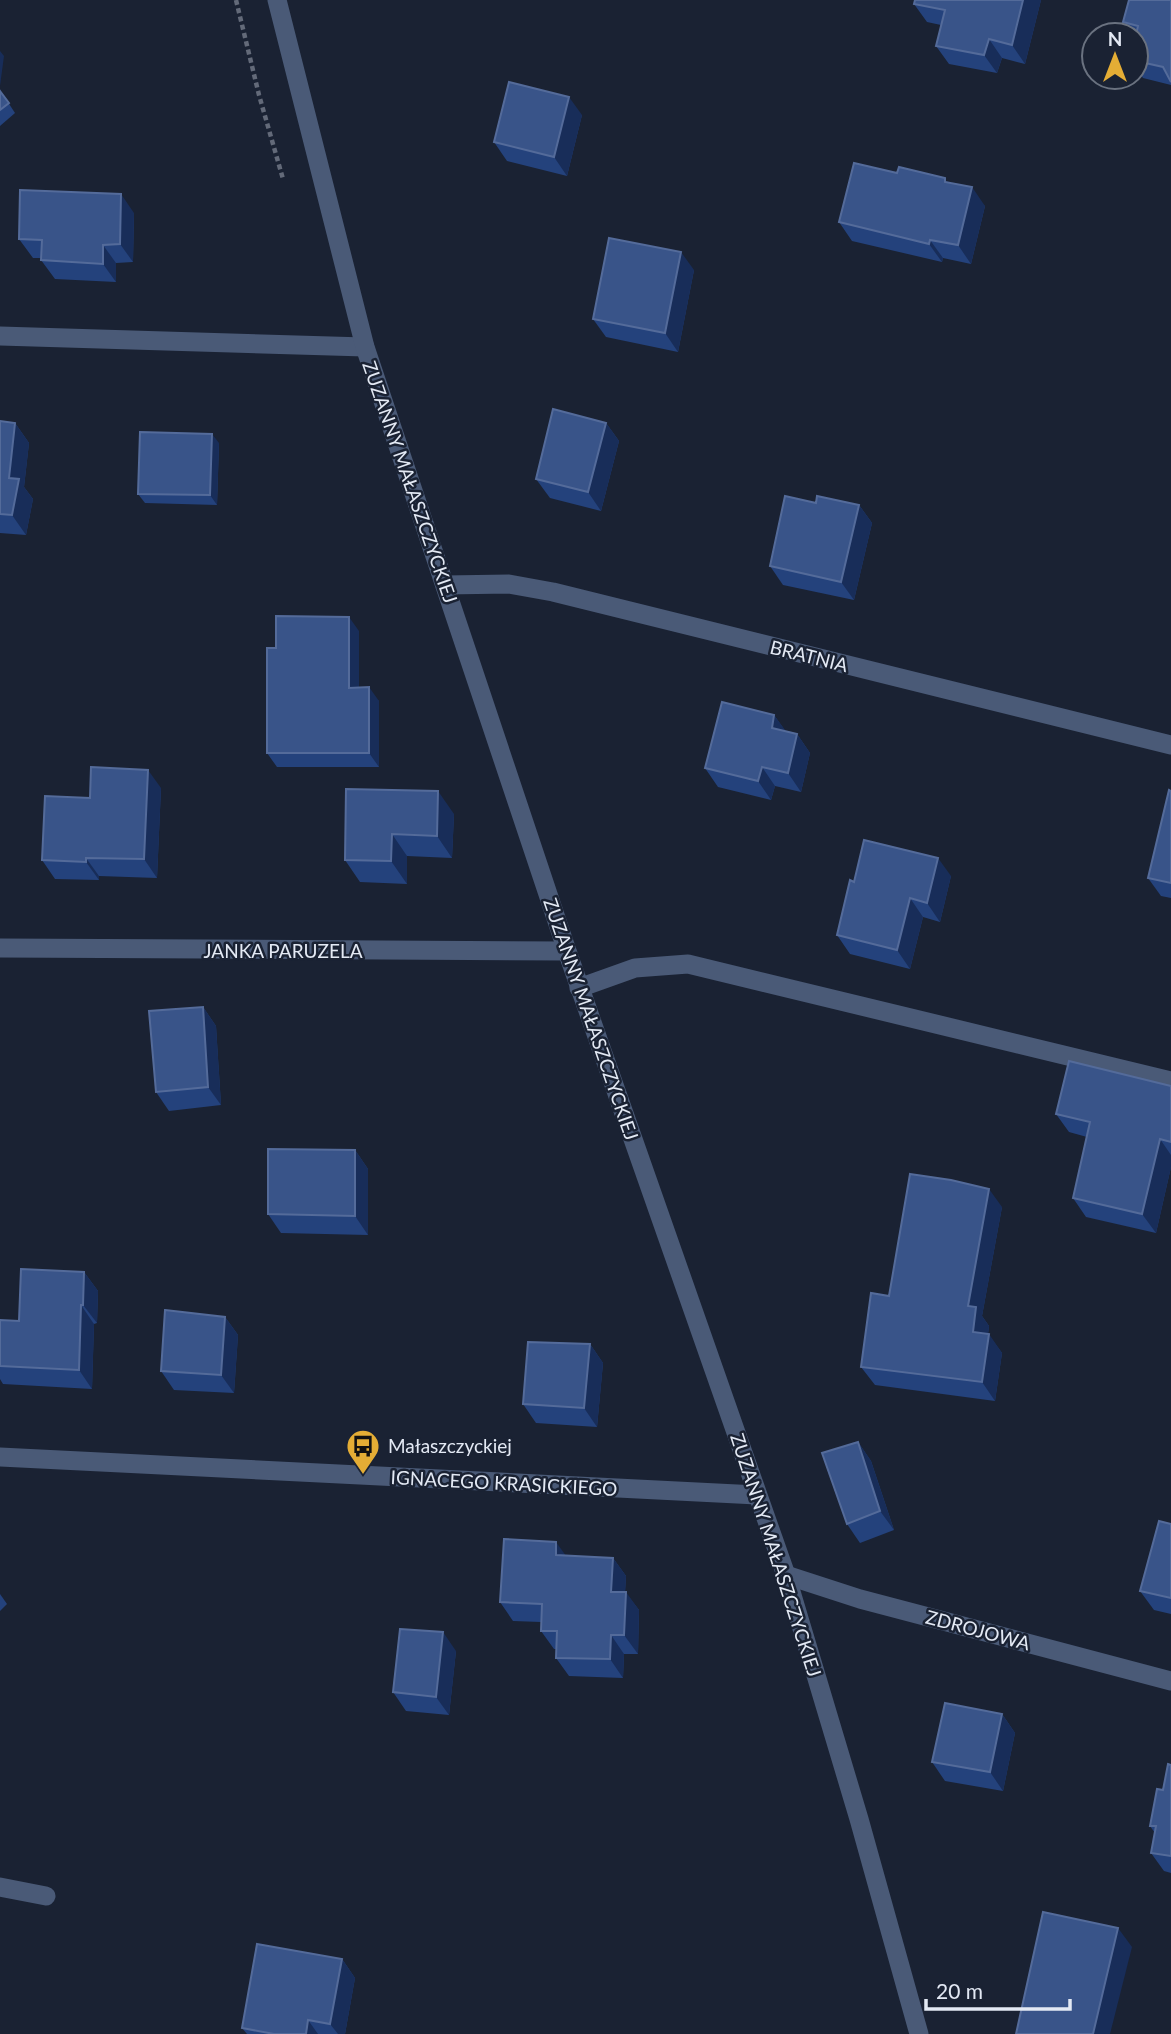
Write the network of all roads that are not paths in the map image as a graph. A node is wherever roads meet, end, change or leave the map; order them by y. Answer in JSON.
{"nodes":[{"id":1,"x":277,"y":0,"type":"edge"},
{"id":2,"x":0,"y":336,"type":"edge"},
{"id":3,"x":365,"y":347,"type":"junction"},
{"id":4,"x":445,"y":584,"type":"junction"},
{"id":5,"x":1171,"y":745,"type":"edge"},
{"id":6,"x":0,"y":948,"type":"edge"},
{"id":7,"x":567,"y":951,"type":"junction"},
{"id":8,"x":579,"y":988,"type":"junction"},
{"id":9,"x":1171,"y":1081,"type":"edge"},
{"id":10,"x":0,"y":1457,"type":"edge"},
{"id":11,"x":757,"y":1495,"type":"junction"},
{"id":12,"x":786,"y":1575,"type":"junction"},
{"id":13,"x":1171,"y":1681,"type":"edge"},
{"id":14,"x":0,"y":1887,"type":"edge"},
{"id":15,"x":46,"y":1896,"type":"dead end"},
{"id":16,"x":919,"y":2034,"type":"edge"}],
"edges":[{"from":1,"to":3,"type":"street","name":"ZUZANNY MAŁASZCZYCKIEJ"},
{"from":2,"to":3,"type":"street"},
{"from":3,"to":4,"type":"street","name":"ZUZANNY MAŁASZCZYCKIEJ"},
{"from":4,"to":5,"type":"street","name":"BRATNIA"},
{"from":4,"to":7,"type":"street","name":"ZUZANNY MAŁASZCZYCKIEJ"},
{"from":6,"to":7,"type":"street","name":"JANKA PARUZELA"},
{"from":7,"to":8,"type":"street","name":"ZUZANNY MAŁASZCZYCKIEJ"},
{"from":8,"to":9,"type":"street"},
{"from":8,"to":11,"type":"street","name":"ZUZANNY MAŁASZCZYCKIEJ"},
{"from":10,"to":11,"type":"street","name":"IGNACEGO KRASICKIEGO"},
{"from":11,"to":12,"type":"street","name":"ZUZANNY MAŁASZCZYCKIEJ"},
{"from":12,"to":13,"type":"street","name":"ZDROJOWA"},
{"from":12,"to":16,"type":"street","name":"ZUZANNY MAŁASZCZYCKIEJ"},
{"from":14,"to":15,"type":"street"}]}
